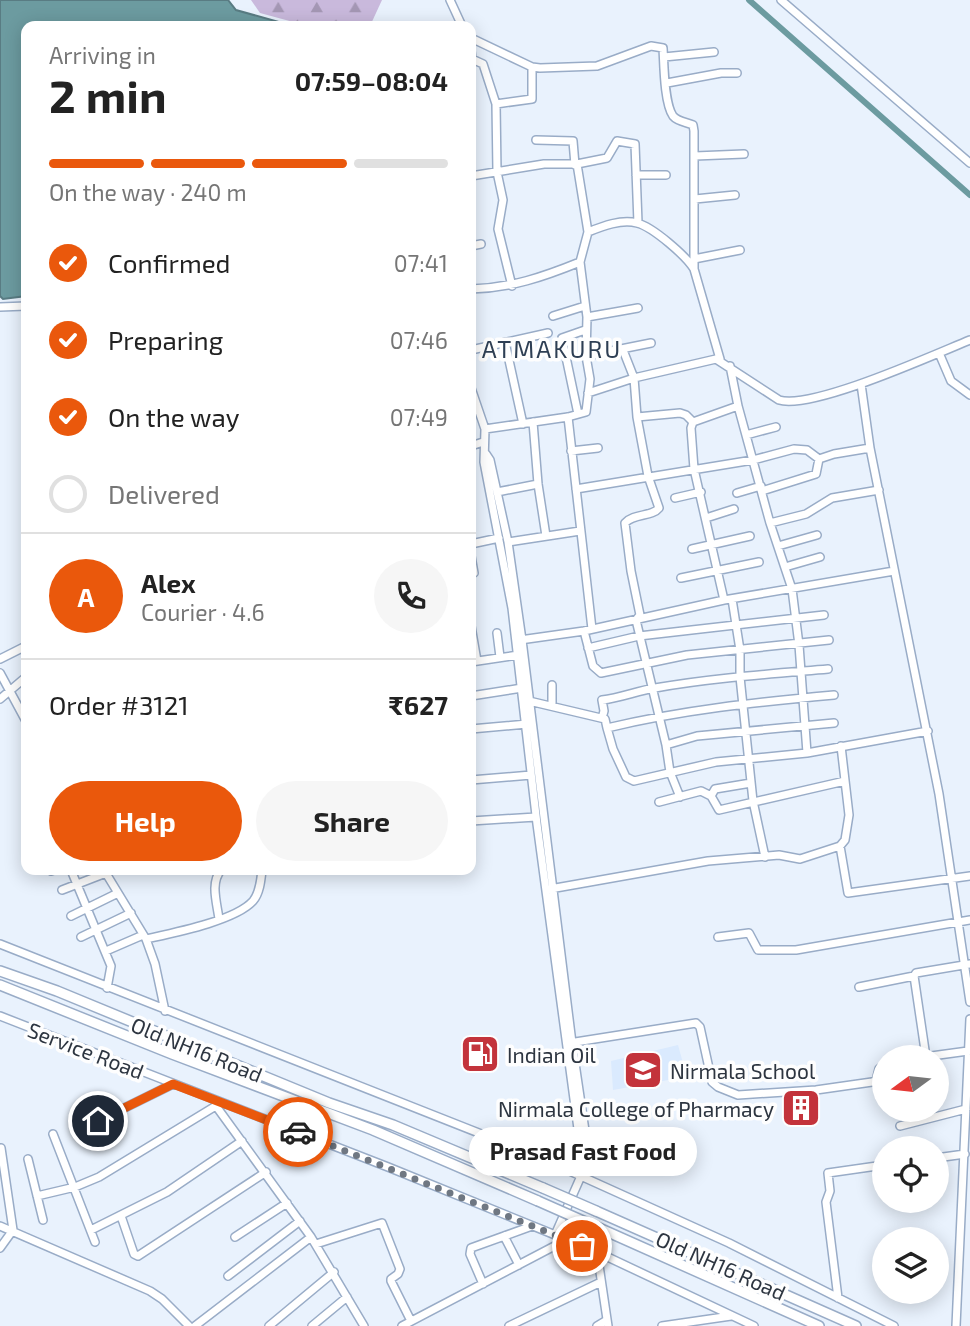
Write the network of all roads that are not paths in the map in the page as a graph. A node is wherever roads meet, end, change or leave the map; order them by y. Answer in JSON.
{"nodes":[{"id":1,"x":450,"y":0,"type":"edge"},
{"id":2,"x":781,"y":0,"type":"edge"},
{"id":3,"x":460,"y":21,"type":"edge"},
{"id":4,"x":476,"y":40,"type":"edge"},
{"id":5,"x":714,"y":52,"type":"dead end"},
{"id":6,"x":664,"y":57,"type":"junction"},
{"id":7,"x":476,"y":60,"type":"edge"},
{"id":8,"x":532,"y":67,"type":"junction"},
{"id":9,"x":737,"y":74,"type":"dead end"},
{"id":10,"x":667,"y":83,"type":"junction"},
{"id":11,"x":496,"y":104,"type":"junction"},
{"id":12,"x":536,"y":140,"type":"dead end"},
{"id":13,"x":744,"y":154,"type":"dead end"},
{"id":14,"x":695,"y":156,"type":"junction"},
{"id":15,"x":970,"y":163,"type":"edge"},
{"id":16,"x":576,"y":164,"type":"junction"},
{"id":17,"x":497,"y":172,"type":"junction"},
{"id":18,"x":476,"y":175,"type":"edge"},
{"id":19,"x":636,"y":175,"type":"junction"},
{"id":20,"x":666,"y":175,"type":"dead end"},
{"id":21,"x":735,"y":195,"type":"dead end"},
{"id":22,"x":695,"y":199,"type":"junction"},
{"id":23,"x":638,"y":223,"type":"junction"},
{"id":24,"x":588,"y":232,"type":"junction"},
{"id":25,"x":481,"y":244,"type":"dead end"},
{"id":26,"x":476,"y":245,"type":"edge"},
{"id":27,"x":740,"y":250,"type":"dead end"},
{"id":28,"x":694,"y":259,"type":"junction"},
{"id":29,"x":580,"y":262,"type":"junction"},
{"id":30,"x":694,"y":269,"type":"junction"},
{"id":31,"x":512,"y":286,"type":"junction"},
{"id":32,"x":476,"y":289,"type":"edge"},
{"id":33,"x":21,"y":306,"type":"edge"},
{"id":34,"x":585,"y":306,"type":"junction"},
{"id":35,"x":0,"y":307,"type":"edge"},
{"id":36,"x":638,"y":309,"type":"dead end"},
{"id":37,"x":553,"y":316,"type":"dead end"},
{"id":38,"x":587,"y":317,"type":"junction"},
{"id":39,"x":585,"y":330,"type":"junction"},
{"id":40,"x":548,"y":333,"type":"dead end"},
{"id":41,"x":970,"y":340,"type":"edge"},
{"id":42,"x":505,"y":342,"type":"junction"},
{"id":43,"x":651,"y":343,"type":"dead end"},
{"id":44,"x":476,"y":349,"type":"edge"},
{"id":45,"x":623,"y":350,"type":"junction"},
{"id":46,"x":939,"y":353,"type":"junction"},
{"id":47,"x":586,"y":356,"type":"junction"},
{"id":48,"x":720,"y":359,"type":"junction"},
{"id":49,"x":730,"y":366,"type":"junction"},
{"id":50,"x":634,"y":378,"type":"junction"},
{"id":51,"x":861,"y":384,"type":"junction"},
{"id":52,"x":588,"y":393,"type":"junction"},
{"id":53,"x":970,"y":395,"type":"edge"},
{"id":54,"x":476,"y":403,"type":"edge"},
{"id":55,"x":738,"y":406,"type":"junction"},
{"id":56,"x":578,"y":414,"type":"junction"},
{"id":57,"x":568,"y":416,"type":"junction"},
{"id":58,"x":637,"y":416,"type":"junction"},
{"id":59,"x":533,"y":422,"type":"junction"},
{"id":60,"x":692,"y":422,"type":"junction"},
{"id":61,"x":523,"y":424,"type":"junction"},
{"id":62,"x":776,"y":426,"type":"dead end"},
{"id":63,"x":485,"y":429,"type":"junction"},
{"id":64,"x":746,"y":435,"type":"junction"},
{"id":65,"x":484,"y":442,"type":"junction"},
{"id":66,"x":476,"y":444,"type":"edge"},
{"id":67,"x":598,"y":448,"type":"dead end"},
{"id":68,"x":870,"y":448,"type":"junction"},
{"id":69,"x":571,"y":451,"type":"junction"},
{"id":70,"x":488,"y":457,"type":"junction"},
{"id":71,"x":819,"y":459,"type":"junction"},
{"id":72,"x":753,"y":460,"type":"junction"},
{"id":73,"x":694,"y":469,"type":"junction"},
{"id":74,"x":648,"y":476,"type":"junction"},
{"id":75,"x":538,"y":484,"type":"junction"},
{"id":76,"x":576,"y":489,"type":"junction"},
{"id":77,"x":762,"y":489,"type":"junction"},
{"id":78,"x":879,"y":490,"type":"junction"},
{"id":79,"x":498,"y":492,"type":"junction"},
{"id":80,"x":701,"y":492,"type":"junction"},
{"id":81,"x":737,"y":494,"type":"dead end"},
{"id":82,"x":675,"y":498,"type":"dead end"},
{"id":83,"x":734,"y":509,"type":"dead end"},
{"id":84,"x":706,"y":518,"type":"junction"},
{"id":85,"x":770,"y":523,"type":"junction"},
{"id":86,"x":580,"y":531,"type":"junction"},
{"id":87,"x":817,"y":535,"type":"dead end"},
{"id":88,"x":546,"y":536,"type":"junction"},
{"id":89,"x":750,"y":536,"type":"dead end"},
{"id":90,"x":499,"y":538,"type":"junction"},
{"id":91,"x":508,"y":542,"type":"junction"},
{"id":92,"x":476,"y":543,"type":"edge"},
{"id":93,"x":712,"y":545,"type":"junction"},
{"id":94,"x":778,"y":546,"type":"junction"},
{"id":95,"x":692,"y":549,"type":"dead end"},
{"id":96,"x":820,"y":557,"type":"dead end"},
{"id":97,"x":759,"y":562,"type":"dead end"},
{"id":98,"x":785,"y":566,"type":"junction"},
{"id":99,"x":717,"y":570,"type":"junction"},
{"id":100,"x":894,"y":571,"type":"junction"},
{"id":101,"x":681,"y":578,"type":"dead end"},
{"id":102,"x":792,"y":589,"type":"junction"},
{"id":103,"x":728,"y":600,"type":"junction"},
{"id":104,"x":824,"y":615,"type":"dead end"},
{"id":105,"x":796,"y":617,"type":"junction"},
{"id":106,"x":636,"y":620,"type":"junction"},
{"id":107,"x":736,"y":624,"type":"junction"},
{"id":108,"x":588,"y":630,"type":"junction"},
{"id":109,"x":497,"y":633,"type":"dead end"},
{"id":110,"x":639,"y":636,"type":"junction"},
{"id":111,"x":519,"y":640,"type":"junction"},
{"id":112,"x":829,"y":640,"type":"dead end"},
{"id":113,"x":799,"y":645,"type":"junction"},
{"id":114,"x":21,"y":648,"type":"edge"},
{"id":115,"x":588,"y":648,"type":"junction"},
{"id":116,"x":740,"y":650,"type":"junction"},
{"id":117,"x":517,"y":655,"type":"junction"},
{"id":118,"x":500,"y":657,"type":"junction"},
{"id":119,"x":0,"y":659,"type":"edge"},
{"id":120,"x":476,"y":661,"type":"edge"},
{"id":121,"x":646,"y":663,"type":"junction"},
{"id":122,"x":828,"y":670,"type":"dead end"},
{"id":123,"x":800,"y":672,"type":"junction"},
{"id":124,"x":0,"y":673,"type":"edge"},
{"id":125,"x":740,"y":677,"type":"junction"},
{"id":126,"x":21,"y":681,"type":"edge"},
{"id":127,"x":552,"y":685,"type":"dead end"},
{"id":128,"x":522,"y":688,"type":"junction"},
{"id":129,"x":652,"y":689,"type":"junction"},
{"id":130,"x":10,"y":690,"type":"junction"},
{"id":131,"x":476,"y":695,"type":"edge"},
{"id":132,"x":834,"y":695,"type":"dead end"},
{"id":133,"x":802,"y":698,"type":"junction"},
{"id":134,"x":0,"y":699,"type":"edge"},
{"id":135,"x":529,"y":701,"type":"junction"},
{"id":136,"x":743,"y":705,"type":"junction"},
{"id":137,"x":552,"y":706,"type":"junction"},
{"id":138,"x":21,"y":711,"type":"edge"},
{"id":139,"x":659,"y":717,"type":"junction"},
{"id":140,"x":602,"y":718,"type":"junction"},
{"id":141,"x":834,"y":723,"type":"dead end"},
{"id":142,"x":527,"y":724,"type":"junction"},
{"id":143,"x":804,"y":725,"type":"junction"},
{"id":144,"x":607,"y":728,"type":"junction"},
{"id":145,"x":476,"y":729,"type":"edge"},
{"id":146,"x":747,"y":731,"type":"junction"},
{"id":147,"x":928,"y":731,"type":"junction"},
{"id":148,"x":666,"y":745,"type":"junction"},
{"id":149,"x":841,"y":747,"type":"junction"},
{"id":150,"x":807,"y":753,"type":"junction"},
{"id":151,"x":748,"y":759,"type":"junction"},
{"id":152,"x":670,"y":772,"type":"junction"},
{"id":153,"x":531,"y":775,"type":"junction"},
{"id":154,"x":476,"y":780,"type":"edge"},
{"id":155,"x":845,"y":781,"type":"junction"},
{"id":156,"x":751,"y":783,"type":"junction"},
{"id":157,"x":711,"y":796,"type":"junction"},
{"id":158,"x":680,"y":797,"type":"junction"},
{"id":159,"x":753,"y":801,"type":"junction"},
{"id":160,"x":659,"y":802,"type":"dead end"},
{"id":161,"x":536,"y":817,"type":"junction"},
{"id":162,"x":476,"y":821,"type":"edge"},
{"id":163,"x":840,"y":846,"type":"junction"},
{"id":164,"x":765,"y":857,"type":"junction"},
{"id":165,"x":73,"y":875,"type":"edge"},
{"id":166,"x":97,"y":875,"type":"edge"},
{"id":167,"x":107,"y":875,"type":"edge"},
{"id":168,"x":217,"y":875,"type":"edge"},
{"id":169,"x":261,"y":875,"type":"edge"},
{"id":170,"x":970,"y":876,"type":"edge"},
{"id":171,"x":950,"y":878,"type":"junction"},
{"id":172,"x":77,"y":885,"type":"junction"},
{"id":173,"x":549,"y":889,"type":"junction"},
{"id":174,"x":62,"y":890,"type":"dead end"},
{"id":175,"x":118,"y":893,"type":"junction"},
{"id":176,"x":86,"y":908,"type":"junction"},
{"id":177,"x":131,"y":913,"type":"junction"},
{"id":178,"x":71,"y":916,"type":"dead end"},
{"id":179,"x":219,"y":919,"type":"junction"},
{"id":180,"x":970,"y":920,"type":"edge"},
{"id":181,"x":957,"y":922,"type":"junction"},
{"id":182,"x":96,"y":930,"type":"junction"},
{"id":183,"x":81,"y":937,"type":"dead end"},
{"id":184,"x":144,"y":937,"type":"junction"},
{"id":185,"x":718,"y":937,"type":"dead end"},
{"id":186,"x":0,"y":944,"type":"edge"},
{"id":187,"x":106,"y":951,"type":"junction"},
{"id":188,"x":968,"y":964,"type":"edge"},
{"id":189,"x":0,"y":971,"type":"edge"},
{"id":190,"x":914,"y":976,"type":"junction"},
{"id":191,"x":0,"y":985,"type":"edge"},
{"id":192,"x":859,"y":987,"type":"dead end"},
{"id":193,"x":107,"y":988,"type":"junction"},
{"id":194,"x":970,"y":1002,"type":"edge"},
{"id":195,"x":165,"y":1011,"type":"junction"},
{"id":196,"x":0,"y":1016,"type":"edge"},
{"id":197,"x":970,"y":1019,"type":"edge"},
{"id":198,"x":569,"y":1043,"type":"junction"},
{"id":199,"x":923,"y":1045,"type":"edge"},
{"id":200,"x":968,"y":1051,"type":"junction"},
{"id":201,"x":949,"y":1054,"type":"edge"},
{"id":202,"x":872,"y":1082,"type":"edge"},
{"id":203,"x":173,"y":1084,"type":"junction"},
{"id":204,"x":218,"y":1104,"type":"junction"},
{"id":205,"x":966,"y":1109,"type":"junction"},
{"id":206,"x":949,"y":1111,"type":"edge"},
{"id":207,"x":98,"y":1121,"type":"dead end"},
{"id":208,"x":911,"y":1122,"type":"edge"},
{"id":209,"x":900,"y":1126,"type":"dead end"},
{"id":210,"x":52,"y":1134,"type":"dead end"},
{"id":211,"x":242,"y":1141,"type":"junction"},
{"id":212,"x":1,"y":1148,"type":"edge"},
{"id":213,"x":965,"y":1154,"type":"junction"},
{"id":214,"x":949,"y":1156,"type":"edge"},
{"id":215,"x":28,"y":1159,"type":"dead end"},
{"id":216,"x":872,"y":1167,"type":"edge"},
{"id":217,"x":266,"y":1172,"type":"junction"},
{"id":218,"x":581,"y":1176,"type":"junction"},
{"id":219,"x":75,"y":1187,"type":"junction"},
{"id":220,"x":37,"y":1196,"type":"junction"},
{"id":221,"x":287,"y":1203,"type":"junction"},
{"id":222,"x":121,"y":1216,"type":"junction"},
{"id":223,"x":43,"y":1220,"type":"dead end"},
{"id":224,"x":300,"y":1221,"type":"junction"},
{"id":225,"x":0,"y":1226,"type":"edge"},
{"id":226,"x":533,"y":1226,"type":"junction"},
{"id":227,"x":13,"y":1230,"type":"junction"},
{"id":228,"x":91,"y":1230,"type":"junction"},
{"id":229,"x":555,"y":1235,"type":"junction"},
{"id":230,"x":504,"y":1236,"type":"junction"},
{"id":231,"x":235,"y":1237,"type":"dead end"},
{"id":232,"x":566,"y":1240,"type":"junction"},
{"id":233,"x":314,"y":1241,"type":"junction"},
{"id":234,"x":95,"y":1242,"type":"dead end"},
{"id":235,"x":0,"y":1248,"type":"edge"},
{"id":236,"x":597,"y":1252,"type":"junction"},
{"id":237,"x":519,"y":1265,"type":"junction"},
{"id":238,"x":334,"y":1272,"type":"junction"},
{"id":239,"x":229,"y":1276,"type":"dead end"},
{"id":240,"x":601,"y":1282,"type":"junction"},
{"id":241,"x":483,"y":1284,"type":"junction"},
{"id":242,"x":347,"y":1297,"type":"junction"},
{"id":243,"x":838,"y":1298,"type":"junction"},
{"id":244,"x":732,"y":1315,"type":"junction"},
{"id":245,"x":411,"y":1321,"type":"junction"},
{"id":246,"x":717,"y":1322,"type":"edge"},
{"id":247,"x":607,"y":1323,"type":"edge"},
{"id":248,"x":681,"y":1325,"type":"edge"},
{"id":249,"x":189,"y":1326,"type":"edge"},
{"id":250,"x":195,"y":1326,"type":"edge"},
{"id":251,"x":269,"y":1326,"type":"edge"},
{"id":252,"x":312,"y":1326,"type":"edge"},
{"id":253,"x":364,"y":1326,"type":"edge"},
{"id":254,"x":402,"y":1326,"type":"edge"},
{"id":255,"x":509,"y":1326,"type":"edge"},
{"id":256,"x":597,"y":1326,"type":"edge"},
{"id":257,"x":662,"y":1326,"type":"edge"},
{"id":258,"x":754,"y":1326,"type":"edge"},
{"id":259,"x":819,"y":1326,"type":"edge"},
{"id":260,"x":856,"y":1326,"type":"edge"},
{"id":261,"x":894,"y":1326,"type":"edge"},
{"id":262,"x":956,"y":1326,"type":"edge"}],
"edges":[{"from":1,"to":3,"type":"street"},
{"from":2,"to":15,"type":"street"},
{"from":4,"to":8,"type":"street"},
{"from":5,"to":6,"type":"street"},
{"from":6,"to":8,"type":"street"},
{"from":6,"to":10,"type":"street"},
{"from":7,"to":11,"type":"street"},
{"from":8,"to":11,"type":"street"},
{"from":9,"to":10,"type":"street"},
{"from":10,"to":14,"type":"street"},
{"from":11,"to":17,"type":"street"},
{"from":12,"to":16,"type":"street"},
{"from":13,"to":14,"type":"street"},
{"from":14,"to":22,"type":"street"},
{"from":16,"to":17,"type":"street"},
{"from":16,"to":19,"type":"street"},
{"from":16,"to":24,"type":"street"},
{"from":17,"to":18,"type":"street"},
{"from":17,"to":31,"type":"street"},
{"from":19,"to":20,"type":"street"},
{"from":19,"to":23,"type":"street"},
{"from":21,"to":22,"type":"street"},
{"from":22,"to":28,"type":"street"},
{"from":23,"to":24,"type":"street"},
{"from":23,"to":30,"type":"street"},
{"from":24,"to":29,"type":"street"},
{"from":25,"to":26,"type":"street"},
{"from":27,"to":28,"type":"street"},
{"from":28,"to":30,"type":"street"},
{"from":29,"to":31,"type":"street"},
{"from":29,"to":34,"type":"street"},
{"from":30,"to":48,"type":"street"},
{"from":31,"to":32,"type":"street"},
{"from":33,"to":35,"type":"street"},
{"from":34,"to":37,"type":"street"},
{"from":34,"to":38,"type":"street"},
{"from":36,"to":38,"type":"street"},
{"from":38,"to":39,"type":"street"},
{"from":39,"to":47,"type":"street"},
{"from":39,"to":56,"type":"street"},
{"from":40,"to":42,"type":"street"},
{"from":41,"to":46,"type":"street"},
{"from":42,"to":44,"type":"street"},
{"from":42,"to":61,"type":"street"},
{"from":43,"to":45,"type":"street"},
{"from":45,"to":47,"type":"street"},
{"from":45,"to":50,"type":"street"},
{"from":46,"to":51,"type":"street"},
{"from":46,"to":53,"type":"street"},
{"from":47,"to":52,"type":"street"},
{"from":48,"to":49,"type":"street"},
{"from":48,"to":50,"type":"street"},
{"from":49,"to":51,"type":"street"},
{"from":49,"to":55,"type":"street"},
{"from":50,"to":52,"type":"street"},
{"from":50,"to":58,"type":"street"},
{"from":51,"to":68,"type":"street"},
{"from":52,"to":56,"type":"street"},
{"from":54,"to":63,"type":"street"},
{"from":55,"to":60,"type":"street"},
{"from":55,"to":64,"type":"street"},
{"from":56,"to":57,"type":"street"},
{"from":57,"to":59,"type":"street"},
{"from":57,"to":69,"type":"street"},
{"from":58,"to":60,"type":"street"},
{"from":58,"to":74,"type":"street"},
{"from":59,"to":61,"type":"street"},
{"from":59,"to":75,"type":"street"},
{"from":60,"to":73,"type":"street"},
{"from":61,"to":63,"type":"street"},
{"from":62,"to":64,"type":"street"},
{"from":63,"to":65,"type":"street"},
{"from":64,"to":72,"type":"street"},
{"from":65,"to":66,"type":"street"},
{"from":65,"to":70,"type":"street"},
{"from":67,"to":69,"type":"street"},
{"from":68,"to":71,"type":"street"},
{"from":68,"to":78,"type":"street"},
{"from":69,"to":76,"type":"street"},
{"from":70,"to":79,"type":"street"},
{"from":70,"to":90,"type":"street"},
{"from":71,"to":72,"type":"street"},
{"from":71,"to":77,"type":"street"},
{"from":72,"to":73,"type":"street"},
{"from":72,"to":77,"type":"street"},
{"from":73,"to":74,"type":"street"},
{"from":73,"to":80,"type":"street"},
{"from":74,"to":76,"type":"street"},
{"from":74,"to":106,"type":"street"},
{"from":75,"to":79,"type":"street"},
{"from":75,"to":88,"type":"street"},
{"from":76,"to":86,"type":"street"},
{"from":77,"to":81,"type":"street"},
{"from":77,"to":85,"type":"street"},
{"from":78,"to":85,"type":"street"},
{"from":78,"to":100,"type":"street"},
{"from":79,"to":91,"type":"street"},
{"from":80,"to":82,"type":"street"},
{"from":80,"to":84,"type":"street"},
{"from":83,"to":84,"type":"street"},
{"from":84,"to":93,"type":"street"},
{"from":85,"to":94,"type":"street"},
{"from":86,"to":88,"type":"street"},
{"from":86,"to":108,"type":"street"},
{"from":87,"to":94,"type":"street"},
{"from":88,"to":91,"type":"street"},
{"from":89,"to":93,"type":"street"},
{"from":90,"to":92,"type":"street"},
{"from":90,"to":111,"type":"street"},
{"from":91,"to":111,"type":"street"},
{"from":93,"to":95,"type":"street"},
{"from":93,"to":99,"type":"street"},
{"from":94,"to":98,"type":"street"},
{"from":96,"to":98,"type":"street"},
{"from":97,"to":99,"type":"street"},
{"from":98,"to":102,"type":"street"},
{"from":99,"to":101,"type":"street"},
{"from":99,"to":103,"type":"street"},
{"from":100,"to":102,"type":"street"},
{"from":100,"to":147,"type":"street"},
{"from":102,"to":103,"type":"street"},
{"from":102,"to":105,"type":"street"},
{"from":103,"to":106,"type":"street"},
{"from":103,"to":107,"type":"street"},
{"from":104,"to":105,"type":"street"},
{"from":105,"to":107,"type":"street"},
{"from":105,"to":113,"type":"street"},
{"from":106,"to":108,"type":"street"},
{"from":106,"to":110,"type":"street"},
{"from":107,"to":110,"type":"street"},
{"from":107,"to":116,"type":"street"},
{"from":108,"to":111,"type":"street"},
{"from":108,"to":115,"type":"street"},
{"from":109,"to":118,"type":"street"},
{"from":110,"to":115,"type":"street"},
{"from":110,"to":121,"type":"street"},
{"from":111,"to":117,"type":"street"},
{"from":111,"to":135,"type":"street"},
{"from":112,"to":113,"type":"street"},
{"from":113,"to":116,"type":"street"},
{"from":113,"to":123,"type":"street"},
{"from":114,"to":119,"type":"street"},
{"from":115,"to":121,"type":"street"},
{"from":116,"to":121,"type":"street"},
{"from":116,"to":125,"type":"street"},
{"from":117,"to":118,"type":"street"},
{"from":117,"to":128,"type":"street"},
{"from":118,"to":120,"type":"street"},
{"from":121,"to":129,"type":"street"},
{"from":122,"to":123,"type":"street"},
{"from":123,"to":125,"type":"street"},
{"from":123,"to":133,"type":"street"},
{"from":124,"to":130,"type":"street"},
{"from":125,"to":129,"type":"street"},
{"from":125,"to":136,"type":"street"},
{"from":126,"to":130,"type":"street"},
{"from":127,"to":137,"type":"street"},
{"from":128,"to":131,"type":"street"},
{"from":128,"to":142,"type":"street"},
{"from":129,"to":139,"type":"street"},
{"from":129,"to":140,"type":"street"},
{"from":130,"to":134,"type":"street"},
{"from":130,"to":138,"type":"street"},
{"from":132,"to":133,"type":"street"},
{"from":133,"to":136,"type":"street"},
{"from":133,"to":143,"type":"street"},
{"from":135,"to":137,"type":"street"},
{"from":135,"to":173,"type":"street"},
{"from":136,"to":139,"type":"street"},
{"from":136,"to":146,"type":"street"},
{"from":137,"to":140,"type":"street"},
{"from":139,"to":144,"type":"street"},
{"from":139,"to":148,"type":"street"},
{"from":140,"to":144,"type":"street"},
{"from":141,"to":143,"type":"street"},
{"from":142,"to":145,"type":"street"},
{"from":142,"to":153,"type":"street"},
{"from":143,"to":146,"type":"street"},
{"from":143,"to":150,"type":"street"},
{"from":144,"to":152,"type":"street"},
{"from":146,"to":148,"type":"street"},
{"from":146,"to":151,"type":"street"},
{"from":147,"to":149,"type":"street"},
{"from":147,"to":171,"type":"street"},
{"from":148,"to":152,"type":"street"},
{"from":149,"to":150,"type":"street"},
{"from":149,"to":155,"type":"street"},
{"from":150,"to":151,"type":"street"},
{"from":151,"to":152,"type":"street"},
{"from":151,"to":156,"type":"street"},
{"from":152,"to":158,"type":"street"},
{"from":153,"to":154,"type":"street"},
{"from":153,"to":161,"type":"street"},
{"from":155,"to":159,"type":"street"},
{"from":155,"to":163,"type":"street"},
{"from":156,"to":157,"type":"street"},
{"from":156,"to":159,"type":"street"},
{"from":157,"to":158,"type":"street"},
{"from":157,"to":159,"type":"street"},
{"from":158,"to":160,"type":"street"},
{"from":159,"to":164,"type":"street"},
{"from":161,"to":162,"type":"street"},
{"from":161,"to":173,"type":"street"},
{"from":163,"to":164,"type":"street"},
{"from":163,"to":171,"type":"street"},
{"from":164,"to":173,"type":"street"},
{"from":165,"to":172,"type":"street"},
{"from":166,"to":172,"type":"street"},
{"from":167,"to":175,"type":"street"},
{"from":168,"to":179,"type":"street"},
{"from":169,"to":179,"type":"street"},
{"from":170,"to":171,"type":"street"},
{"from":171,"to":181,"type":"street"},
{"from":172,"to":174,"type":"street"},
{"from":172,"to":176,"type":"street"},
{"from":173,"to":198,"type":"street"},
{"from":175,"to":176,"type":"street"},
{"from":175,"to":177,"type":"street"},
{"from":176,"to":178,"type":"street"},
{"from":176,"to":182,"type":"street"},
{"from":177,"to":182,"type":"street"},
{"from":177,"to":184,"type":"street"},
{"from":179,"to":184,"type":"street"},
{"from":180,"to":181,"type":"street"},
{"from":181,"to":185,"type":"street"},
{"from":181,"to":188,"type":"street"},
{"from":182,"to":183,"type":"street"},
{"from":182,"to":187,"type":"street"},
{"from":184,"to":187,"type":"street"},
{"from":184,"to":195,"type":"street"},
{"from":186,"to":193,"type":"street"},
{"from":187,"to":193,"type":"street"},
{"from":188,"to":190,"type":"street"},
{"from":188,"to":194,"type":"street"},
{"from":189,"to":260,"type":"main road","name":"Old NH16 Road","bridge":true},
{"from":190,"to":192,"type":"street"},
{"from":190,"to":199,"type":"street"},
{"from":191,"to":259,"type":"main road","name":"Old NH16 Road","bridge":true},
{"from":193,"to":195,"type":"street"},
{"from":195,"to":218,"type":"street"},
{"from":196,"to":203,"type":"street","name":"Service Road"},
{"from":197,"to":200,"type":"street"},
{"from":198,"to":202,"type":"street"},
{"from":198,"to":218,"type":"street"},
{"from":200,"to":201,"type":"street"},
{"from":200,"to":205,"type":"street"},
{"from":203,"to":204,"type":"street","name":"Service Road"},
{"from":203,"to":207,"type":"street"},
{"from":204,"to":211,"type":"street"},
{"from":204,"to":219,"type":"street"},
{"from":204,"to":226,"type":"street","name":"Service Road"},
{"from":205,"to":206,"type":"street"},
{"from":205,"to":213,"type":"street"},
{"from":208,"to":209,"type":"street"},
{"from":210,"to":219,"type":"street"},
{"from":211,"to":217,"type":"street"},
{"from":211,"to":222,"type":"street"},
{"from":212,"to":227,"type":"street"},
{"from":213,"to":214,"type":"street"},
{"from":213,"to":262,"type":"street"},
{"from":215,"to":220,"type":"street"},
{"from":216,"to":243,"type":"street"},
{"from":217,"to":221,"type":"street"},
{"from":217,"to":222,"type":"street"},
{"from":218,"to":229,"type":"street"},
{"from":218,"to":243,"type":"street"},
{"from":219,"to":220,"type":"street"},
{"from":219,"to":228,"type":"street"},
{"from":220,"to":223,"type":"street"},
{"from":221,"to":224,"type":"street"},
{"from":221,"to":231,"type":"street"},
{"from":222,"to":228,"type":"street"},
{"from":224,"to":233,"type":"street"},
{"from":224,"to":239,"type":"street"},
{"from":225,"to":227,"type":"street"},
{"from":226,"to":229,"type":"street","name":"Service Road"},
{"from":226,"to":230,"type":"street"},
{"from":227,"to":235,"type":"street"},
{"from":227,"to":249,"type":"street"},
{"from":228,"to":234,"type":"street"},
{"from":229,"to":232,"type":"street","name":"Service Road"},
{"from":230,"to":237,"type":"street"},
{"from":230,"to":241,"type":"street"},
{"from":232,"to":236,"type":"street","name":"Service Road"},
{"from":232,"to":237,"type":"street"},
{"from":233,"to":238,"type":"street"},
{"from":233,"to":245,"type":"street"},
{"from":233,"to":250,"type":"street"},
{"from":236,"to":240,"type":"street"},
{"from":236,"to":244,"type":"street","name":"Service Road"},
{"from":237,"to":241,"type":"street"},
{"from":238,"to":242,"type":"street"},
{"from":238,"to":251,"type":"street"},
{"from":240,"to":247,"type":"street"},
{"from":240,"to":255,"type":"street"},
{"from":241,"to":245,"type":"street"},
{"from":242,"to":252,"type":"street"},
{"from":242,"to":253,"type":"street"},
{"from":243,"to":261,"type":"street"},
{"from":244,"to":246,"type":"street"},
{"from":244,"to":258,"type":"street","name":"Service Road"},
{"from":245,"to":254,"type":"street"},
{"from":246,"to":248,"type":"street"},
{"from":247,"to":256,"type":"street"},
{"from":248,"to":257,"type":"street"}]}
